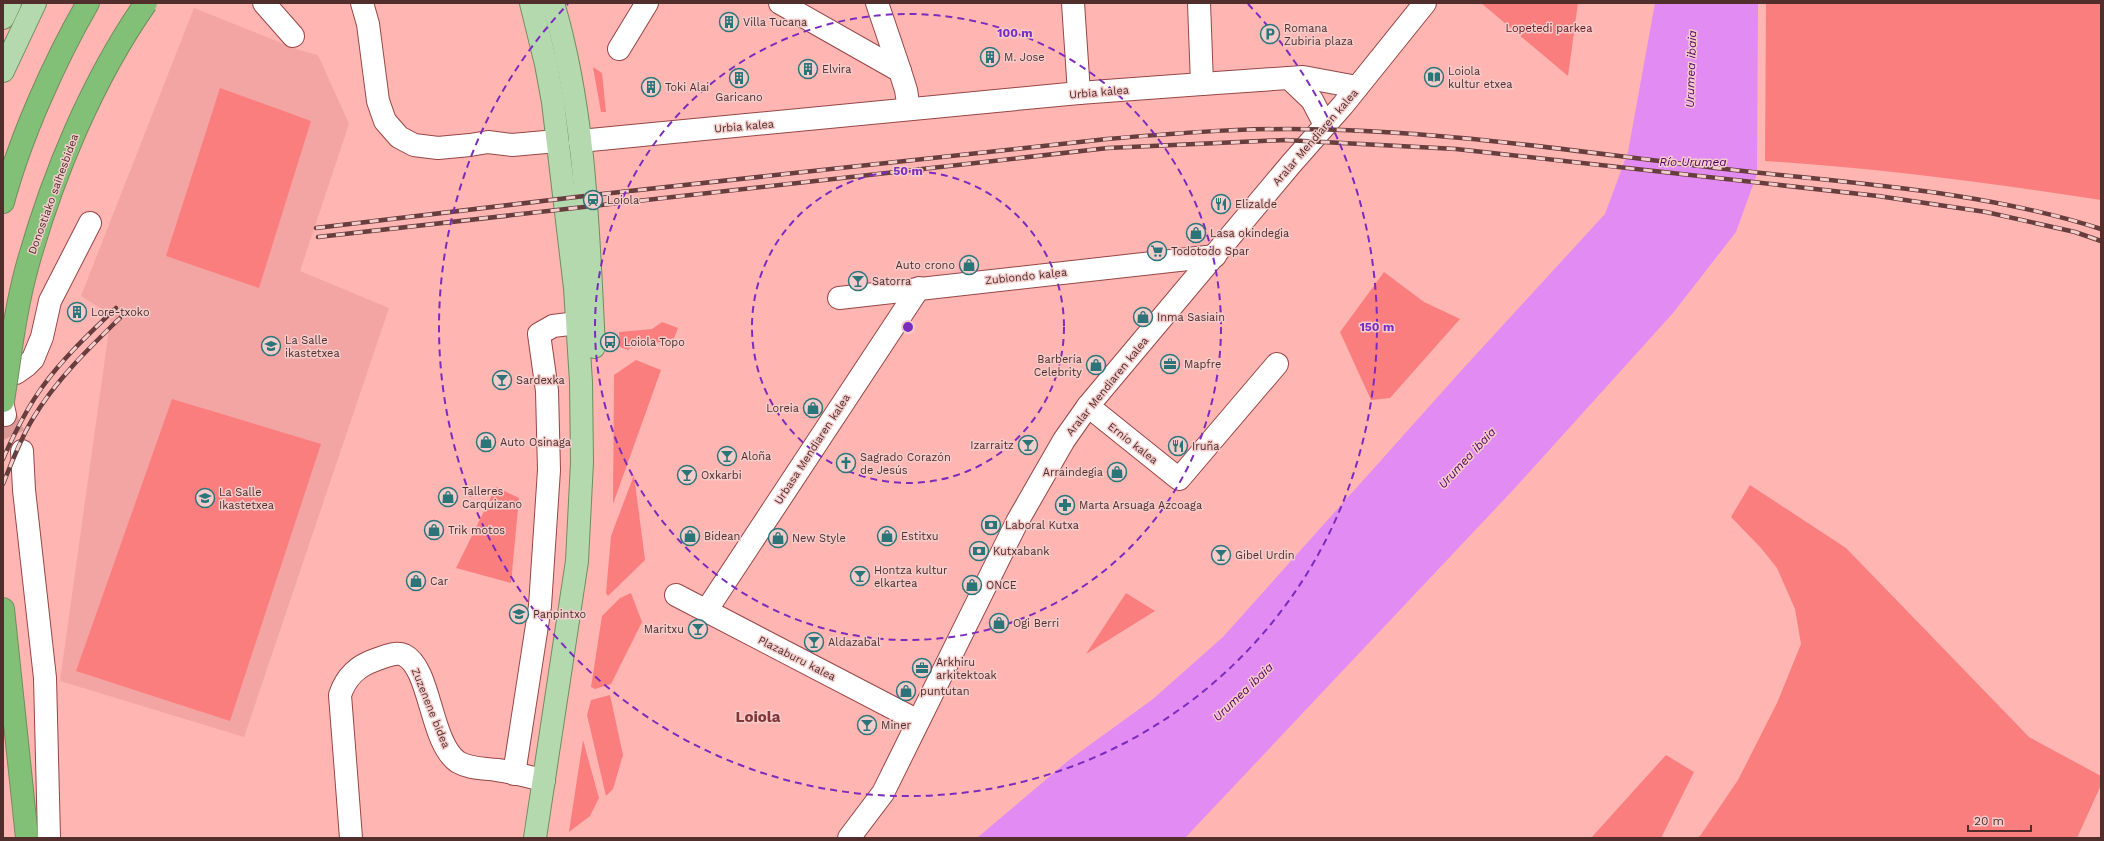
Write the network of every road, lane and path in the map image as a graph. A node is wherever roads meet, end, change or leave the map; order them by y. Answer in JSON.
{"nodes":[{"id":1,"x":10,"y":3,"type":"edge"},
{"id":2,"x":35,"y":3,"type":"edge"},
{"id":3,"x":88,"y":3,"type":"edge"},
{"id":4,"x":146,"y":3,"type":"edge"},
{"id":5,"x":264,"y":3,"type":"edge"},
{"id":6,"x":362,"y":3,"type":"edge"},
{"id":7,"x":531,"y":3,"type":"edge"},
{"id":8,"x":553,"y":3,"type":"edge"},
{"id":9,"x":647,"y":3,"type":"edge"},
{"id":10,"x":780,"y":3,"type":"edge"},
{"id":11,"x":877,"y":3,"type":"edge"},
{"id":12,"x":1074,"y":3,"type":"edge"},
{"id":13,"x":1199,"y":3,"type":"edge"},
{"id":14,"x":1425,"y":3,"type":"edge"},
{"id":15,"x":3,"y":18,"type":"edge"},
{"id":16,"x":293,"y":36,"type":"dead end"},
{"id":17,"x":619,"y":49,"type":"dead end"},
{"id":18,"x":3,"y":71,"type":"edge"},
{"id":19,"x":900,"y":71,"type":"junction"},
{"id":20,"x":1289,"y":78,"type":"junction"},
{"id":21,"x":1202,"y":84,"type":"junction"},
{"id":22,"x":1358,"y":87,"type":"junction"},
{"id":23,"x":1080,"y":93,"type":"junction"},
{"id":24,"x":909,"y":109,"type":"junction"},
{"id":25,"x":1325,"y":125,"type":"junction"},
{"id":26,"x":558,"y":141,"type":"junction"},
{"id":27,"x":580,"y":141,"type":"junction"},
{"id":28,"x":3,"y":202,"type":"edge"},
{"id":29,"x":90,"y":223,"type":"dead end"},
{"id":30,"x":1214,"y":256,"type":"junction"},
{"id":31,"x":919,"y":288,"type":"junction"},
{"id":32,"x":838,"y":298,"type":"dead end"},
{"id":33,"x":577,"y":322,"type":"junction"},
{"id":34,"x":1277,"y":364,"type":"dead end"},
{"id":35,"x":3,"y":373,"type":"edge"},
{"id":36,"x":1088,"y":406,"type":"junction"},
{"id":37,"x":4,"y":408,"type":"edge"},
{"id":38,"x":22,"y":451,"type":"tunnel mouth"},
{"id":39,"x":676,"y":595,"type":"dead end"},
{"id":40,"x":3,"y":609,"type":"edge"},
{"id":41,"x":706,"y":611,"type":"junction"},
{"id":42,"x":918,"y":721,"type":"junction"},
{"id":43,"x":514,"y":774,"type":"junction"},
{"id":44,"x":544,"y":780,"type":"junction"},
{"id":45,"x":27,"y":838,"type":"edge"},
{"id":46,"x":49,"y":838,"type":"edge"},
{"id":47,"x":351,"y":838,"type":"edge"},
{"id":48,"x":535,"y":838,"type":"edge"},
{"id":49,"x":549,"y":838,"type":"edge"},
{"id":50,"x":849,"y":838,"type":"edge"}],
"edges":[{"from":1,"to":15,"type":"main road"},
{"from":2,"to":18,"type":"main road"},
{"from":3,"to":28,"type":"highway"},
{"from":4,"to":37,"type":"highway","name":"Donostiako saihesbidea","bridge":true},
{"from":5,"to":16,"type":"street"},
{"from":6,"to":26,"type":"street"},
{"from":7,"to":26,"type":"main road"},
{"from":8,"to":27,"type":"main road"},
{"from":9,"to":17,"type":"street"},
{"from":10,"to":19,"type":"street"},
{"from":11,"to":19,"type":"street"},
{"from":12,"to":23,"type":"street"},
{"from":13,"to":21,"type":"street"},
{"from":14,"to":22,"type":"street","name":"Aralar Mendiaren kalea"},
{"from":19,"to":24,"type":"street"},
{"from":20,"to":21,"type":"street","name":"Urbia kalea"},
{"from":20,"to":22,"type":"street","name":"Urbia kalea"},
{"from":20,"to":25,"type":"street"},
{"from":21,"to":23,"type":"street","name":"Urbia kalea"},
{"from":22,"to":25,"type":"street","name":"Aralar Mendiaren kalea"},
{"from":23,"to":24,"type":"street","name":"Urbia kalea"},
{"from":24,"to":27,"type":"street","name":"Urbia kalea"},
{"from":25,"to":30,"type":"street","name":"Aralar Mendiaren kalea"},
{"from":26,"to":33,"type":"main road"},
{"from":27,"to":49,"type":"main road"},
{"from":29,"to":35,"type":"street"},
{"from":30,"to":31,"type":"street","name":"Zubiondo kalea"},
{"from":30,"to":36,"type":"street","name":"Aralar Mendiaren kalea"},
{"from":31,"to":32,"type":"street","name":"Zubiondo kalea"},
{"from":31,"to":41,"type":"street","name":"Urbasa Mendiaren kalea"},
{"from":33,"to":43,"type":"street"},
{"from":33,"to":44,"type":"main road"},
{"from":34,"to":36,"type":"street","name":"Ernio kalea"},
{"from":36,"to":42,"type":"street","name":"Aralar Mendiaren kalea"},
{"from":38,"to":46,"type":"street"},
{"from":39,"to":41,"type":"street","name":"Plazaburu kalea"},
{"from":40,"to":45,"type":"highway"},
{"from":41,"to":42,"type":"street","name":"Plazaburu kalea"},
{"from":42,"to":50,"type":"street","name":"Aralar Mendiaren kalea"},
{"from":43,"to":44,"type":"street","name":"Zuzenene bidea"},
{"from":43,"to":47,"type":"street","name":"Zuzenene bidea"},
{"from":44,"to":48,"type":"main road"}]}
